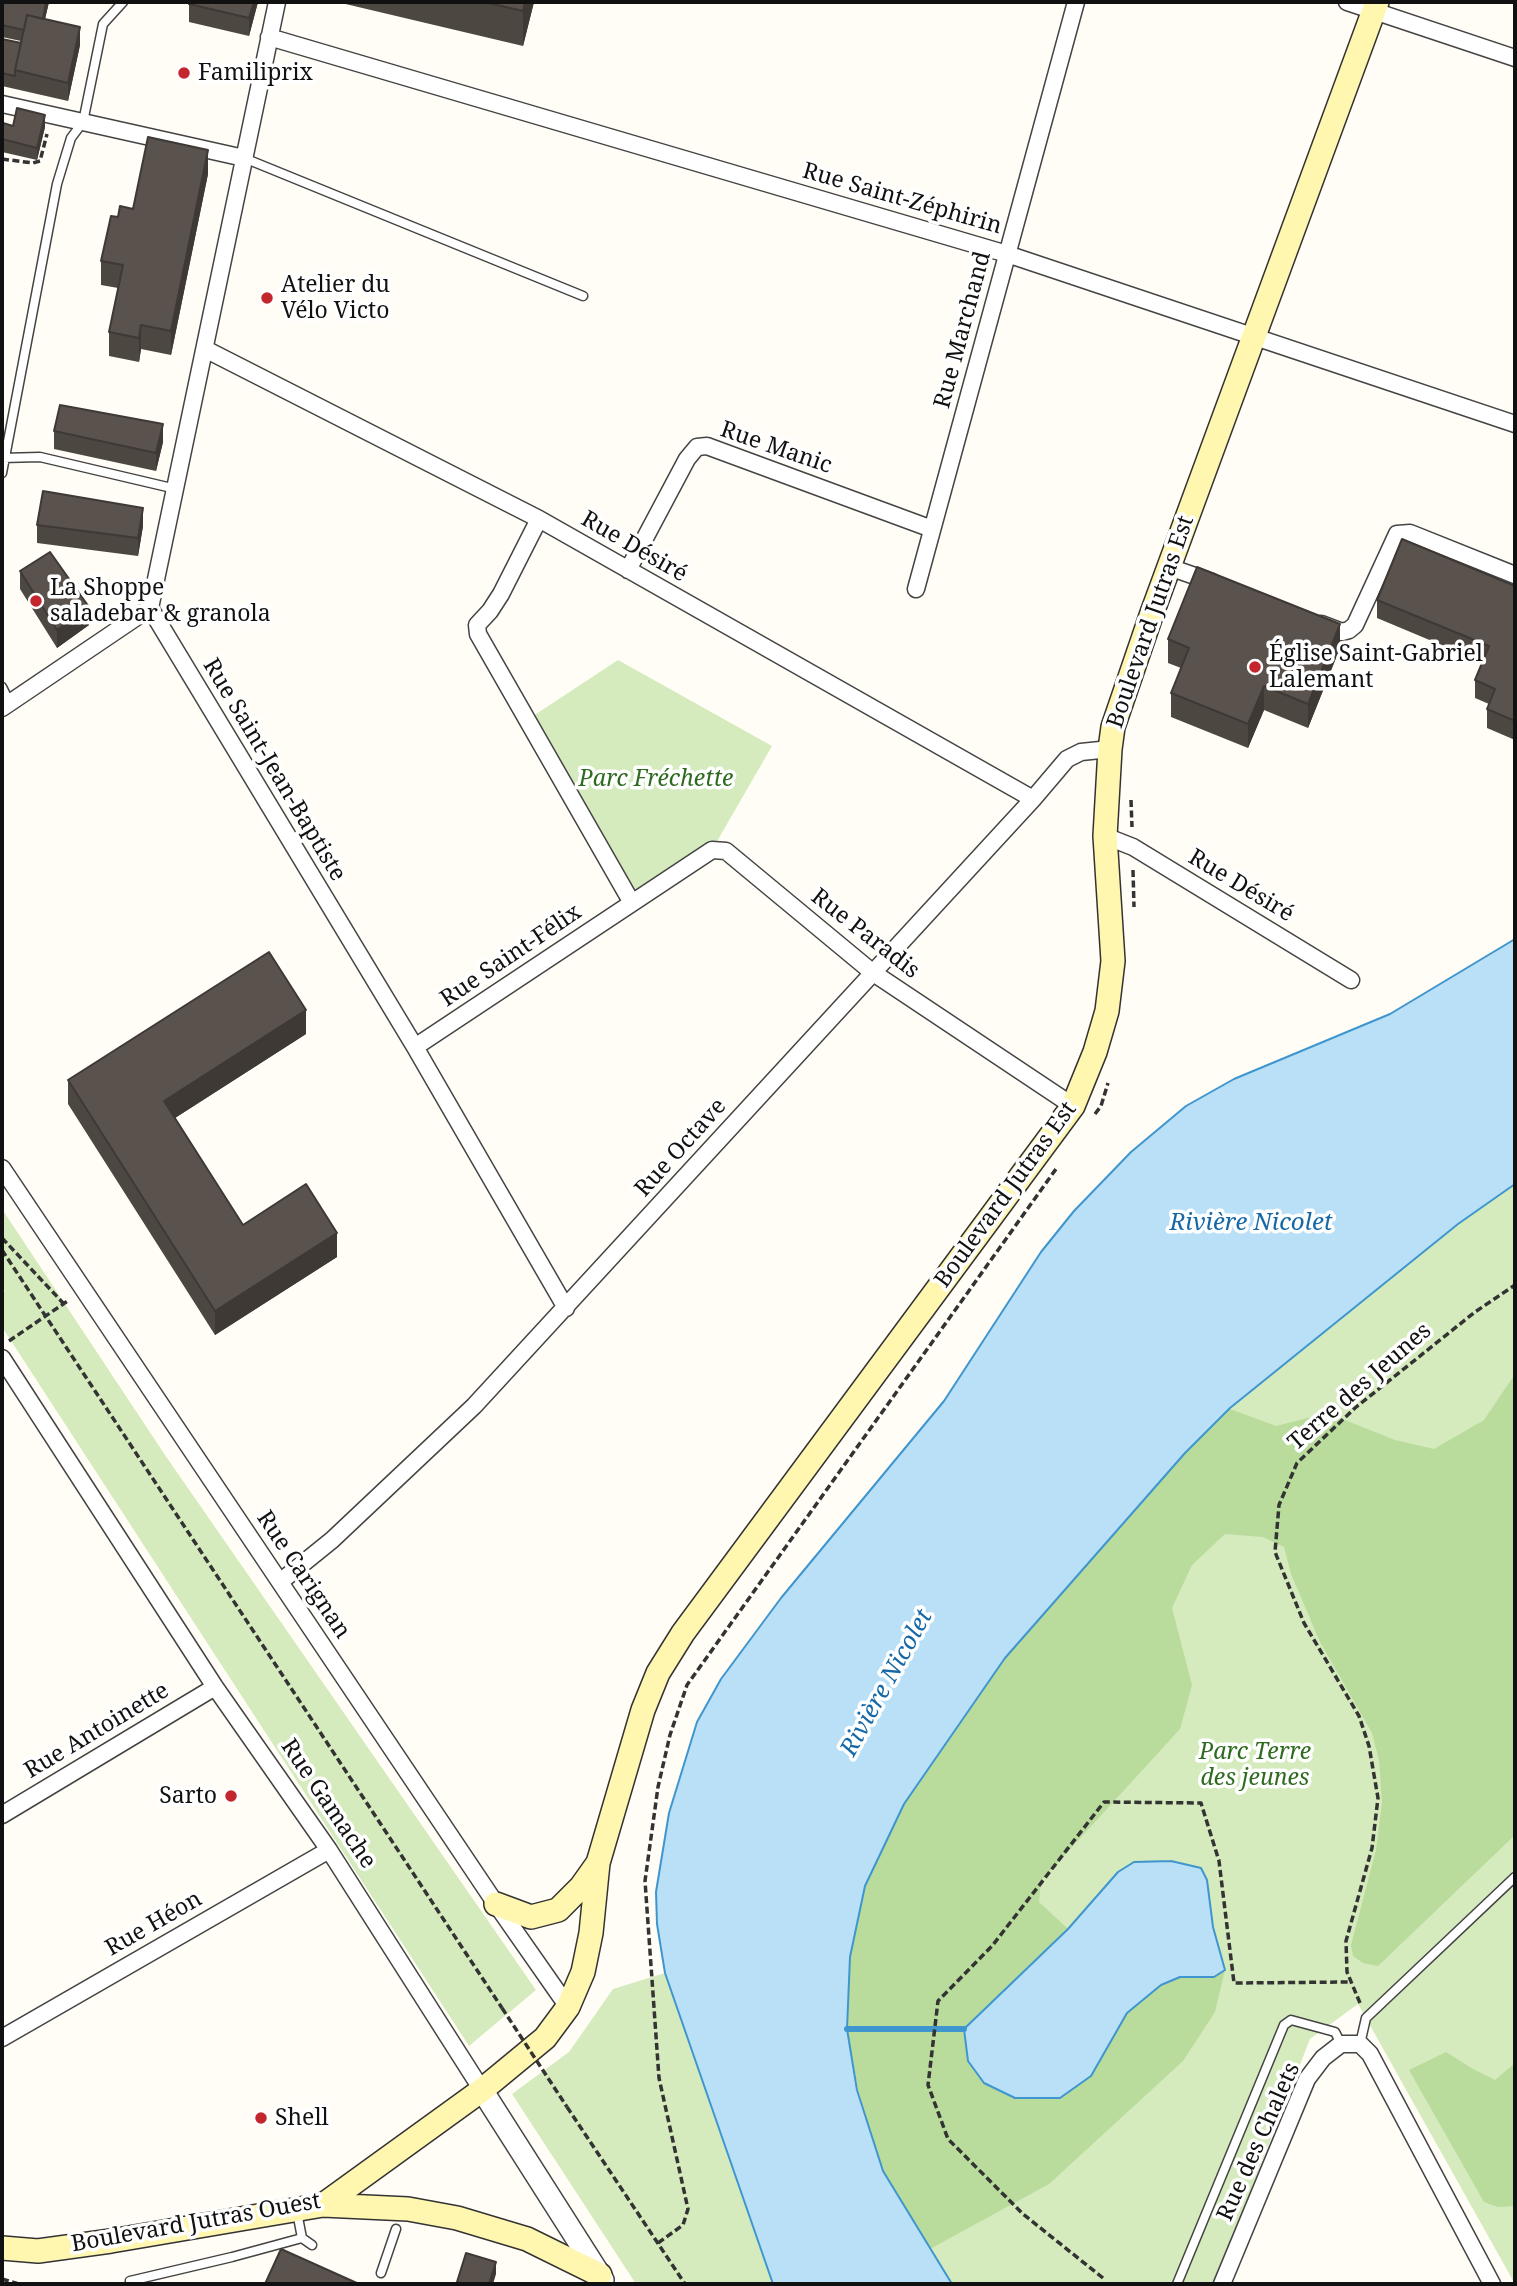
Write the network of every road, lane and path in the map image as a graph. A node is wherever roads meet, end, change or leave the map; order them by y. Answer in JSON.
{"nodes":[{"id":1,"x":123,"y":2,"type":"edge"},
{"id":2,"x":276,"y":2,"type":"edge"},
{"id":3,"x":1076,"y":2,"type":"edge"},
{"id":4,"x":1347,"y":2,"type":"edge"},
{"id":5,"x":1376,"y":7,"type":"edge"},
{"id":6,"x":269,"y":37,"type":"junction"},
{"id":7,"x":1515,"y":58,"type":"edge"},
{"id":8,"x":2,"y":104,"type":"edge"},
{"id":9,"x":83,"y":122,"type":"junction"},
{"id":10,"x":48,"y":127,"type":"edge"},
{"id":11,"x":244,"y":158,"type":"junction"},
{"id":12,"x":2,"y":159,"type":"edge"},
{"id":13,"x":1007,"y":254,"type":"junction"},
{"id":14,"x":583,"y":296,"type":"dead end"},
{"id":15,"x":1255,"y":335,"type":"junction"},
{"id":16,"x":205,"y":349,"type":"junction"},
{"id":17,"x":1515,"y":424,"type":"edge"},
{"id":18,"x":3,"y":459,"type":"edge"},
{"id":19,"x":2,"y":473,"type":"edge"},
{"id":20,"x":176,"y":489,"type":"junction"},
{"id":21,"x":540,"y":519,"type":"junction"},
{"id":22,"x":932,"y":529,"type":"junction"},
{"id":23,"x":1169,"y":566,"type":"junction"},
{"id":24,"x":628,"y":569,"type":"junction"},
{"id":25,"x":1515,"y":575,"type":"edge"},
{"id":26,"x":1227,"y":588,"type":"edge"},
{"id":27,"x":916,"y":589,"type":"dead end"},
{"id":28,"x":150,"y":608,"type":"junction"},
{"id":29,"x":1303,"y":617,"type":"edge"},
{"id":30,"x":2,"y":687,"type":"edge"},
{"id":31,"x":6,"y":705,"type":"edge"},
{"id":32,"x":1110,"y":749,"type":"junction"},
{"id":33,"x":1131,"y":797,"type":"dead end"},
{"id":34,"x":1033,"y":799,"type":"junction"},
{"id":35,"x":1105,"y":836,"type":"junction"},
{"id":36,"x":1133,"y":847,"type":"junction"},
{"id":37,"x":632,"y":903,"type":"junction"},
{"id":38,"x":1134,"y":912,"type":"dead end"},
{"id":39,"x":872,"y":972,"type":"junction"},
{"id":40,"x":1351,"y":980,"type":"dead end"},
{"id":41,"x":415,"y":1047,"type":"junction"},
{"id":42,"x":1109,"y":1082,"type":"dead end"},
{"id":43,"x":1083,"y":1112,"type":"junction"},
{"id":44,"x":1062,"y":1161,"type":"dead end"},
{"id":45,"x":2,"y":1168,"type":"edge"},
{"id":46,"x":2,"y":1238,"type":"edge"},
{"id":47,"x":2,"y":1250,"type":"edge"},
{"id":48,"x":1515,"y":1285,"type":"edge"},
{"id":49,"x":83,"y":1291,"type":"junction"},
{"id":50,"x":64,"y":1304,"type":"junction"},
{"id":51,"x":566,"y":1308,"type":"junction"},
{"id":52,"x":44,"y":1315,"type":"junction"},
{"id":53,"x":2,"y":1346,"type":"edge"},
{"id":54,"x":2,"y":1358,"type":"edge"},
{"id":55,"x":280,"y":1582,"type":"junction"},
{"id":56,"x":215,"y":1687,"type":"junction"},
{"id":57,"x":2,"y":1815,"type":"edge"},
{"id":58,"x":329,"y":1850,"type":"junction"},
{"id":59,"x":598,"y":1863,"type":"junction"},
{"id":60,"x":1515,"y":1877,"type":"edge"},
{"id":61,"x":496,"y":1904,"type":"junction"},
{"id":62,"x":1351,"y":1982,"type":"junction"},
{"id":63,"x":568,"y":2007,"type":"junction"},
{"id":64,"x":1366,"y":2018,"type":"junction"},
{"id":65,"x":2,"y":2038,"type":"edge"},
{"id":66,"x":1341,"y":2044,"type":"junction"},
{"id":67,"x":1360,"y":2044,"type":"junction"},
{"id":68,"x":482,"y":2090,"type":"junction"},
{"id":69,"x":323,"y":2205,"type":"junction"},
{"id":70,"x":296,"y":2209,"type":"junction"},
{"id":71,"x":396,"y":2229,"type":"dead end"},
{"id":72,"x":302,"y":2238,"type":"junction"},
{"id":73,"x":658,"y":2243,"type":"junction"},
{"id":74,"x":312,"y":2245,"type":"dead end"},
{"id":75,"x":2,"y":2248,"type":"edge"},
{"id":76,"x":381,"y":2273,"type":"dead end"},
{"id":77,"x":1103,"y":2278,"type":"dead end"},
{"id":78,"x":2,"y":2279,"type":"edge"},
{"id":79,"x":603,"y":2280,"type":"edge"},
{"id":80,"x":130,"y":2281,"type":"dead end"},
{"id":81,"x":19,"y":2284,"type":"edge"},
{"id":82,"x":685,"y":2284,"type":"edge"},
{"id":83,"x":1177,"y":2284,"type":"edge"},
{"id":84,"x":1222,"y":2284,"type":"edge"},
{"id":85,"x":1492,"y":2284,"type":"edge"}],
"edges":[{"from":1,"to":9,"type":"lane"},
{"from":2,"to":6,"type":"street"},
{"from":3,"to":13,"type":"street","name":"Rue Marchand"},
{"from":4,"to":5,"type":"street"},
{"from":5,"to":7,"type":"street"},
{"from":5,"to":15,"type":"main road","name":"Boulevard Jutras Est"},
{"from":6,"to":11,"type":"street"},
{"from":6,"to":13,"type":"street","name":"Rue Saint-Zéphirin"},
{"from":8,"to":9,"type":"street"},
{"from":9,"to":11,"type":"street"},
{"from":9,"to":18,"type":"lane"},
{"from":10,"to":12,"type":"path"},
{"from":11,"to":14,"type":"lane"},
{"from":11,"to":16,"type":"street"},
{"from":13,"to":15,"type":"street","name":"Rue Saint-Zéphirin"},
{"from":13,"to":22,"type":"street","name":"Rue Marchand"},
{"from":15,"to":17,"type":"street","name":"Rue Saint-Zéphirin"},
{"from":15,"to":23,"type":"main road","name":"Boulevard Jutras Est"},
{"from":16,"to":20,"type":"street"},
{"from":16,"to":21,"type":"street","name":"Rue Désiré"},
{"from":18,"to":19,"type":"lane"},
{"from":18,"to":20,"type":"lane"},
{"from":20,"to":28,"type":"street"},
{"from":21,"to":24,"type":"street","name":"Rue Désiré"},
{"from":21,"to":37,"type":"street"},
{"from":22,"to":24,"type":"street","name":"Rue Manic"},
{"from":22,"to":27,"type":"street","name":"Rue Marchand"},
{"from":23,"to":26,"type":"street"},
{"from":23,"to":32,"type":"main road","name":"Boulevard Jutras Est"},
{"from":24,"to":34,"type":"street","name":"Rue Désiré"},
{"from":25,"to":29,"type":"street"},
{"from":28,"to":31,"type":"street"},
{"from":28,"to":41,"type":"street","name":"Rue Saint-Jean-Baptiste"},
{"from":30,"to":31,"type":"lane"},
{"from":32,"to":34,"type":"street","name":"Rue Octave"},
{"from":32,"to":35,"type":"main road","name":"Boulevard Jutras Est"},
{"from":33,"to":36,"type":"path"},
{"from":34,"to":39,"type":"street","name":"Rue Octave"},
{"from":35,"to":36,"type":"street","name":"Rue Désiré"},
{"from":35,"to":43,"type":"main road","name":"Boulevard Jutras Est"},
{"from":36,"to":38,"type":"path"},
{"from":36,"to":40,"type":"street","name":"Rue Désiré"},
{"from":37,"to":39,"type":"street","name":"Rue Paradis"},
{"from":37,"to":41,"type":"street","name":"Rue Saint-Félix"},
{"from":39,"to":43,"type":"street","name":"Rue Paradis"},
{"from":39,"to":51,"type":"street","name":"Rue Octave"},
{"from":41,"to":51,"type":"street","name":"Rue Saint-Jean-Baptiste"},
{"from":42,"to":43,"type":"path"},
{"from":43,"to":59,"type":"main road","name":"Boulevard Jutras Est"},
{"from":44,"to":73,"type":"path"},
{"from":45,"to":49,"type":"street","name":"Rue Carignan"},
{"from":46,"to":50,"type":"path"},
{"from":47,"to":52,"type":"path"},
{"from":48,"to":62,"type":"path","name":"Terre des Jeunes"},
{"from":49,"to":50,"type":"path"},
{"from":49,"to":55,"type":"street","name":"Rue Carignan"},
{"from":50,"to":52,"type":"path"},
{"from":51,"to":55,"type":"street","name":"Rue Octave"},
{"from":52,"to":53,"type":"path"},
{"from":52,"to":73,"type":"path","bridge":true},
{"from":54,"to":56,"type":"street","name":"Rue Gamache"},
{"from":55,"to":61,"type":"street","name":"Rue Carignan"},
{"from":56,"to":57,"type":"street","name":"Rue Antoinette"},
{"from":56,"to":58,"type":"street","name":"Rue Gamache"},
{"from":58,"to":65,"type":"street","name":"Rue Héon"},
{"from":58,"to":68,"type":"street","name":"Rue Gamache"},
{"from":59,"to":61,"type":"main road"},
{"from":59,"to":63,"type":"main road","name":"Boulevard Jutras Est"},
{"from":60,"to":64,"type":"lane"},
{"from":61,"to":63,"type":"street","name":"Rue Carignan"},
{"from":62,"to":64,"type":"path","name":"Terre des Jeunes"},
{"from":62,"to":77,"type":"path"},
{"from":63,"to":68,"type":"main road","name":"Boulevard Jutras Est"},
{"from":64,"to":67,"type":"lane"},
{"from":66,"to":67,"type":"street"},
{"from":66,"to":83,"type":"lane"},
{"from":66,"to":84,"type":"street","name":"Rue des Chalets"},
{"from":67,"to":85,"type":"street"},
{"from":68,"to":69,"type":"main road","name":"Boulevard Jutras Ouest"},
{"from":68,"to":79,"type":"street","name":"Rue Gamache"},
{"from":69,"to":70,"type":"main road","name":"Boulevard Jutras Ouest"},
{"from":69,"to":79,"type":"main road"},
{"from":70,"to":72,"type":"lane"},
{"from":70,"to":75,"type":"main road","name":"Boulevard Jutras Ouest"},
{"from":71,"to":76,"type":"lane"},
{"from":72,"to":74,"type":"lane"},
{"from":72,"to":80,"type":"lane"},
{"from":73,"to":82,"type":"path"},
{"from":78,"to":81,"type":"path"}]}
